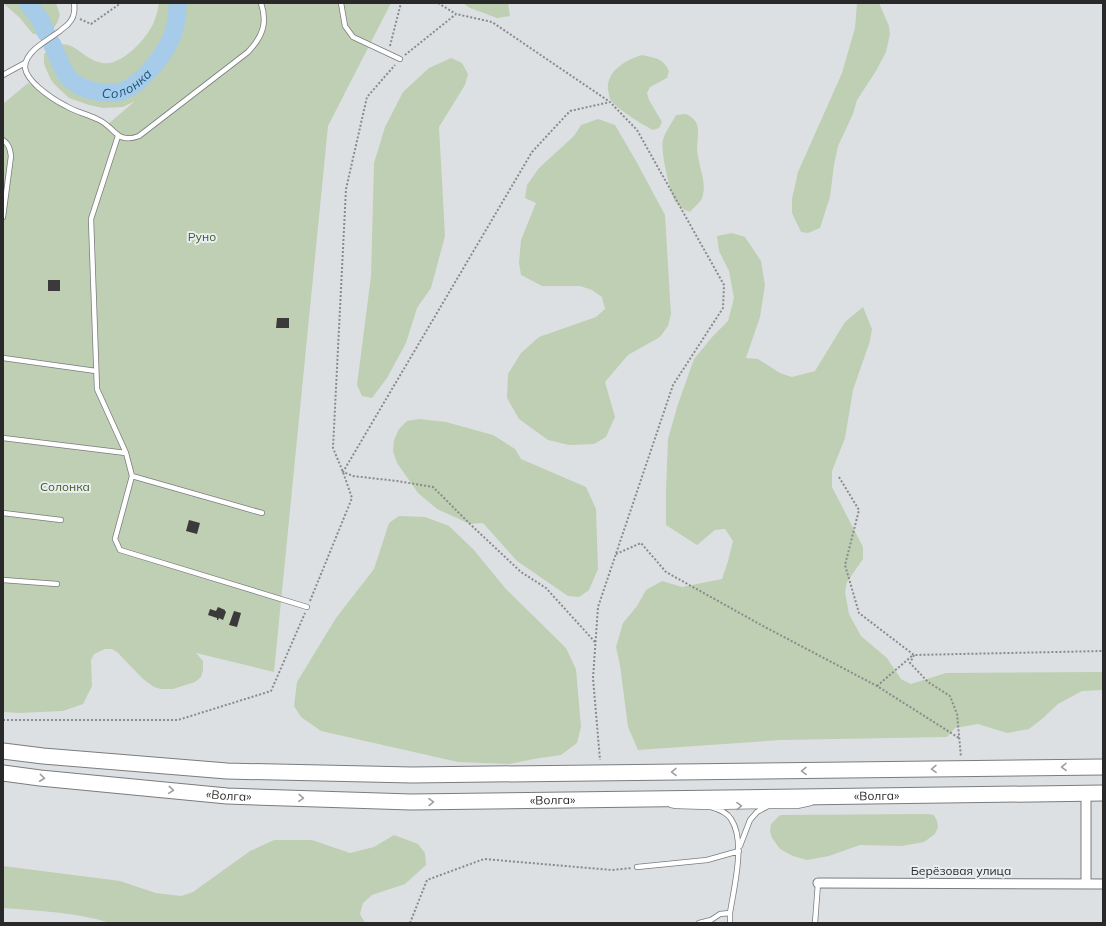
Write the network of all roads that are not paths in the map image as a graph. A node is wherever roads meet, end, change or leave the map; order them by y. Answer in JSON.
{"nodes":[{"id":1,"x":74,"y":3,"type":"edge"},
{"id":2,"x":261,"y":3,"type":"edge"},
{"id":3,"x":340,"y":3,"type":"edge"},
{"id":4,"x":400,"y":59,"type":"road end"},
{"id":5,"x":25,"y":64,"type":"junction"},
{"id":6,"x":3,"y":75,"type":"edge"},
{"id":7,"x":118,"y":136,"type":"junction"},
{"id":8,"x":3,"y":140,"type":"edge"},
{"id":9,"x":3,"y":217,"type":"edge"},
{"id":10,"x":3,"y":358,"type":"edge"},
{"id":11,"x":96,"y":371,"type":"junction"},
{"id":12,"x":3,"y":438,"type":"edge"},
{"id":13,"x":126,"y":453,"type":"junction"},
{"id":14,"x":132,"y":476,"type":"junction"},
{"id":15,"x":3,"y":513,"type":"edge"},
{"id":16,"x":262,"y":513,"type":"dead end"},
{"id":17,"x":61,"y":520,"type":"dead end"},
{"id":18,"x":3,"y":580,"type":"edge"},
{"id":19,"x":57,"y":584,"type":"dead end"},
{"id":20,"x":308,"y":607,"type":"road end"},
{"id":21,"x":3,"y":751,"type":"edge"},
{"id":22,"x":1103,"y":767,"type":"edge"},
{"id":23,"x":3,"y":773,"type":"edge"},
{"id":24,"x":1086,"y":793,"type":"junction"},
{"id":25,"x":1103,"y":793,"type":"edge"},
{"id":26,"x":827,"y":796,"type":"junction"},
{"id":27,"x":646,"y":798,"type":"junction"},
{"id":28,"x":662,"y":803,"type":"dead end"},
{"id":29,"x":669,"y":805,"type":"dead end"},
{"id":30,"x":768,"y":806,"type":"junction"},
{"id":31,"x":711,"y":807,"type":"junction"},
{"id":32,"x":739,"y":849,"type":"junction"},
{"id":33,"x":637,"y":867,"type":"road end"},
{"id":34,"x":818,"y":883,"type":"joint"},
{"id":35,"x":1086,"y":884,"type":"junction"},
{"id":36,"x":1103,"y":884,"type":"edge"},
{"id":37,"x":730,"y":913,"type":"junction"},
{"id":38,"x":699,"y":923,"type":"edge"},
{"id":39,"x":730,"y":923,"type":"edge"},
{"id":40,"x":815,"y":923,"type":"edge"}],
"edges":[{"from":1,"to":5,"type":"lane"},
{"from":2,"to":7,"type":"lane"},
{"from":3,"to":4,"type":"lane"},
{"from":5,"to":6,"type":"lane"},
{"from":5,"to":7,"type":"lane"},
{"from":7,"to":11,"type":"lane"},
{"from":8,"to":9,"type":"lane"},
{"from":10,"to":11,"type":"lane"},
{"from":11,"to":13,"type":"lane"},
{"from":12,"to":13,"type":"lane"},
{"from":13,"to":14,"type":"lane"},
{"from":14,"to":16,"type":"lane"},
{"from":14,"to":20,"type":"lane"},
{"from":15,"to":17,"type":"lane"},
{"from":18,"to":19,"type":"lane"},
{"from":22,"to":21,"type":"highway","name":"«Волга»","one_way":true},
{"from":23,"to":27,"type":"highway","name":"«Волга»","one_way":true},
{"from":24,"to":25,"type":"highway","name":"«Волга»"},
{"from":24,"to":26,"type":"highway","name":"«Волга»"},
{"from":24,"to":35,"type":"street"},
{"from":26,"to":27,"type":"highway","name":"«Волга»"},
{"from":26,"to":30,"type":"lane"},
{"from":27,"to":28,"type":"lane"},
{"from":29,"to":31,"type":"lane"},
{"from":31,"to":30,"type":"lane","one_way":true},
{"from":30,"to":32,"type":"lane"},
{"from":31,"to":32,"type":"lane"},
{"from":32,"to":33,"type":"lane"},
{"from":32,"to":37,"type":"lane"},
{"from":34,"to":35,"type":"street","name":"Берёзовая улица"},
{"from":34,"to":40,"type":"lane"},
{"from":35,"to":36,"type":"street","name":"Берёзовая улица"},
{"from":37,"to":38,"type":"lane"},
{"from":37,"to":39,"type":"lane"}]}
